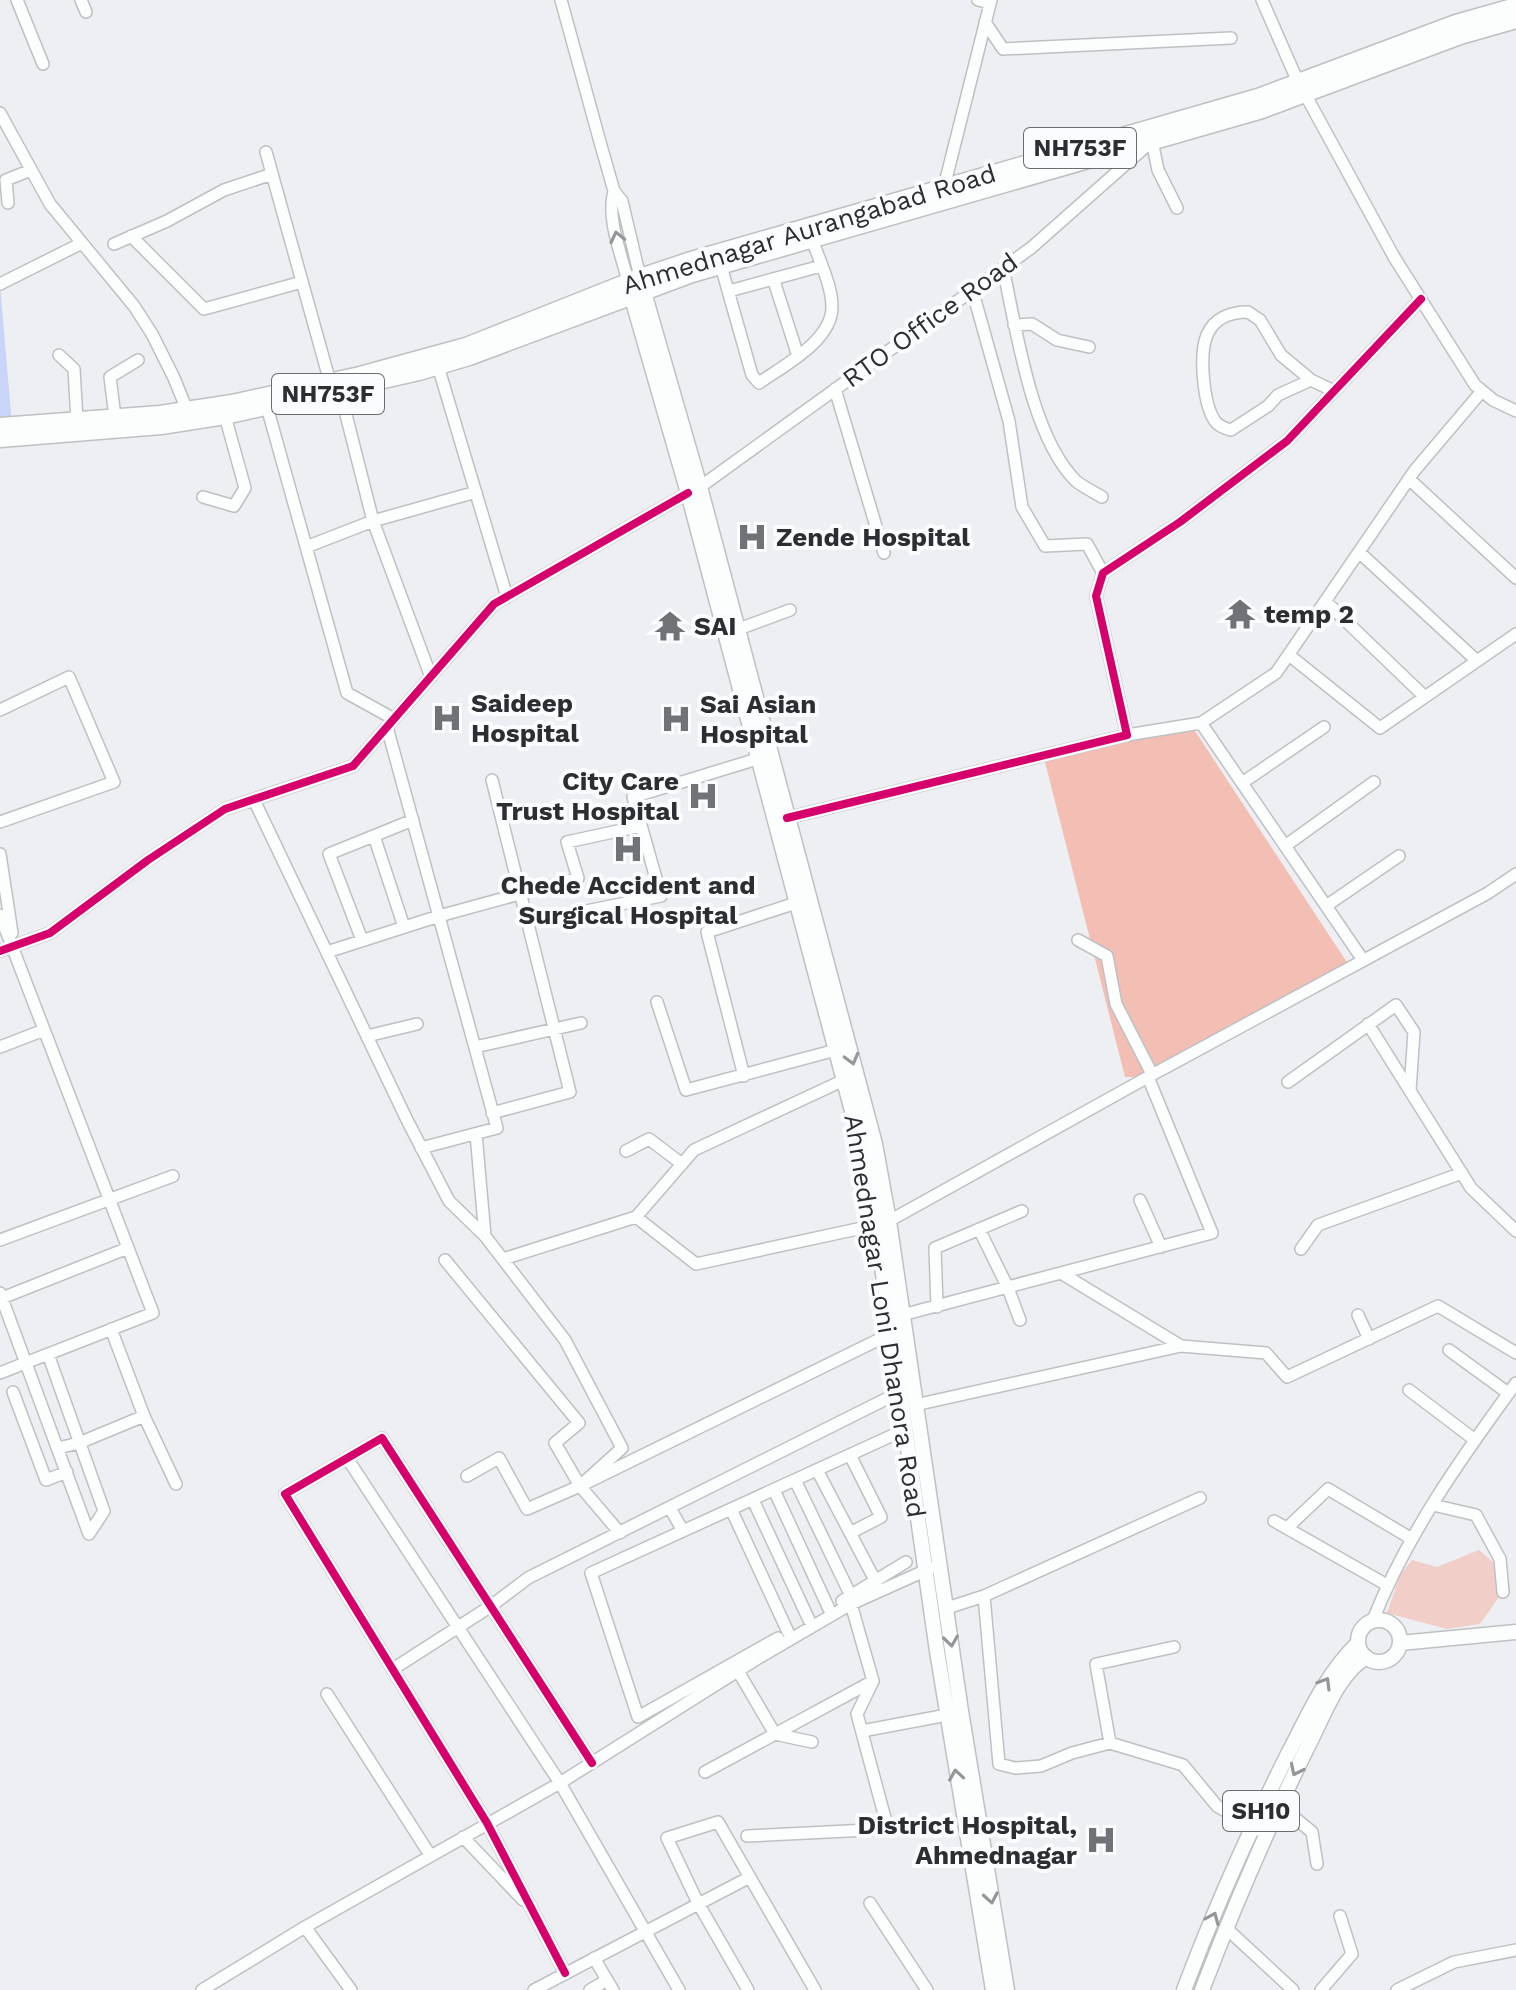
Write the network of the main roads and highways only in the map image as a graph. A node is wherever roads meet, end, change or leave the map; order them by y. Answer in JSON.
{"nodes":[{"id":1,"x":1516,"y":6,"type":"edge"},
{"id":2,"x":1516,"y":20,"type":"edge"},
{"id":3,"x":1301,"y":88,"type":"junction"},
{"id":4,"x":635,"y":287,"type":"junction"},
{"id":5,"x":335,"y":386,"type":"junction"},
{"id":6,"x":0,"y":426,"type":"edge"},
{"id":7,"x":0,"y":439,"type":"edge"},
{"id":8,"x":694,"y":490,"type":"junction"},
{"id":9,"x":882,"y":1223,"type":"junction"},
{"id":10,"x":934,"y":1567,"type":"junction"},
{"id":11,"x":1516,"y":1632,"type":"edge"},
{"id":12,"x":1358,"y":1643,"type":"junction"},
{"id":13,"x":1400,"y":1643,"type":"junction"},
{"id":14,"x":1366,"y":1657,"type":"junction"},
{"id":15,"x":993,"y":1990,"type":"edge"},
{"id":16,"x":1007,"y":1990,"type":"edge"},
{"id":17,"x":1184,"y":1990,"type":"edge"},
{"id":18,"x":1202,"y":1990,"type":"edge"}],
"edges":[{"from":1,"to":3,"type":"highway","name":"Ahmednagar Aurangabad Road","number":"NH753F"},
{"from":2,"to":3,"type":"highway","number":"NH753F"},
{"from":3,"to":4,"type":"highway","name":"Ahmednagar Aurangabad Road","number":"NH753F"},
{"from":3,"to":4,"type":"highway","number":"NH753F"},
{"from":4,"to":5,"type":"highway","name":"Ahmednagar Aurangabad Road","number":"NH753F"},
{"from":4,"to":5,"type":"highway","number":"NH753F"},
{"from":4,"to":8,"type":"main road","name":"Ahmednagar Loni Dhanora Road"},
{"from":5,"to":6,"type":"highway","name":"Ahmednagar Aurangabad Road","number":"NH753F"},
{"from":5,"to":7,"type":"highway","number":"NH753F"},
{"from":8,"to":9,"type":"main road","name":"Ahmednagar Loni Dhanora Road"},
{"from":8,"to":9,"type":"main road","name":"Ahmednagar Loni Dhanora Road","one_way":true},
{"from":9,"to":10,"type":"main road","name":"Ahmednagar Loni Dhanora Road"},
{"from":9,"to":10,"type":"main road","name":"Ahmednagar Loni Dhanora Road"},
{"from":15,"to":10,"type":"main road","name":"Ahmednagar Loni Dhanora Road","one_way":true},
{"from":10,"to":16,"type":"main road","name":"Ahmednagar Loni Dhanora Road","one_way":true},
{"from":11,"to":13,"type":"main road"},
{"from":12,"to":13,"type":"main road"},
{"from":12,"to":14,"type":"main road"},
{"from":17,"to":12,"type":"main road","number":"SH10","one_way":true},
{"from":13,"to":14,"type":"main road"},
{"from":14,"to":18,"type":"main road","number":"SH10","one_way":true}]}
